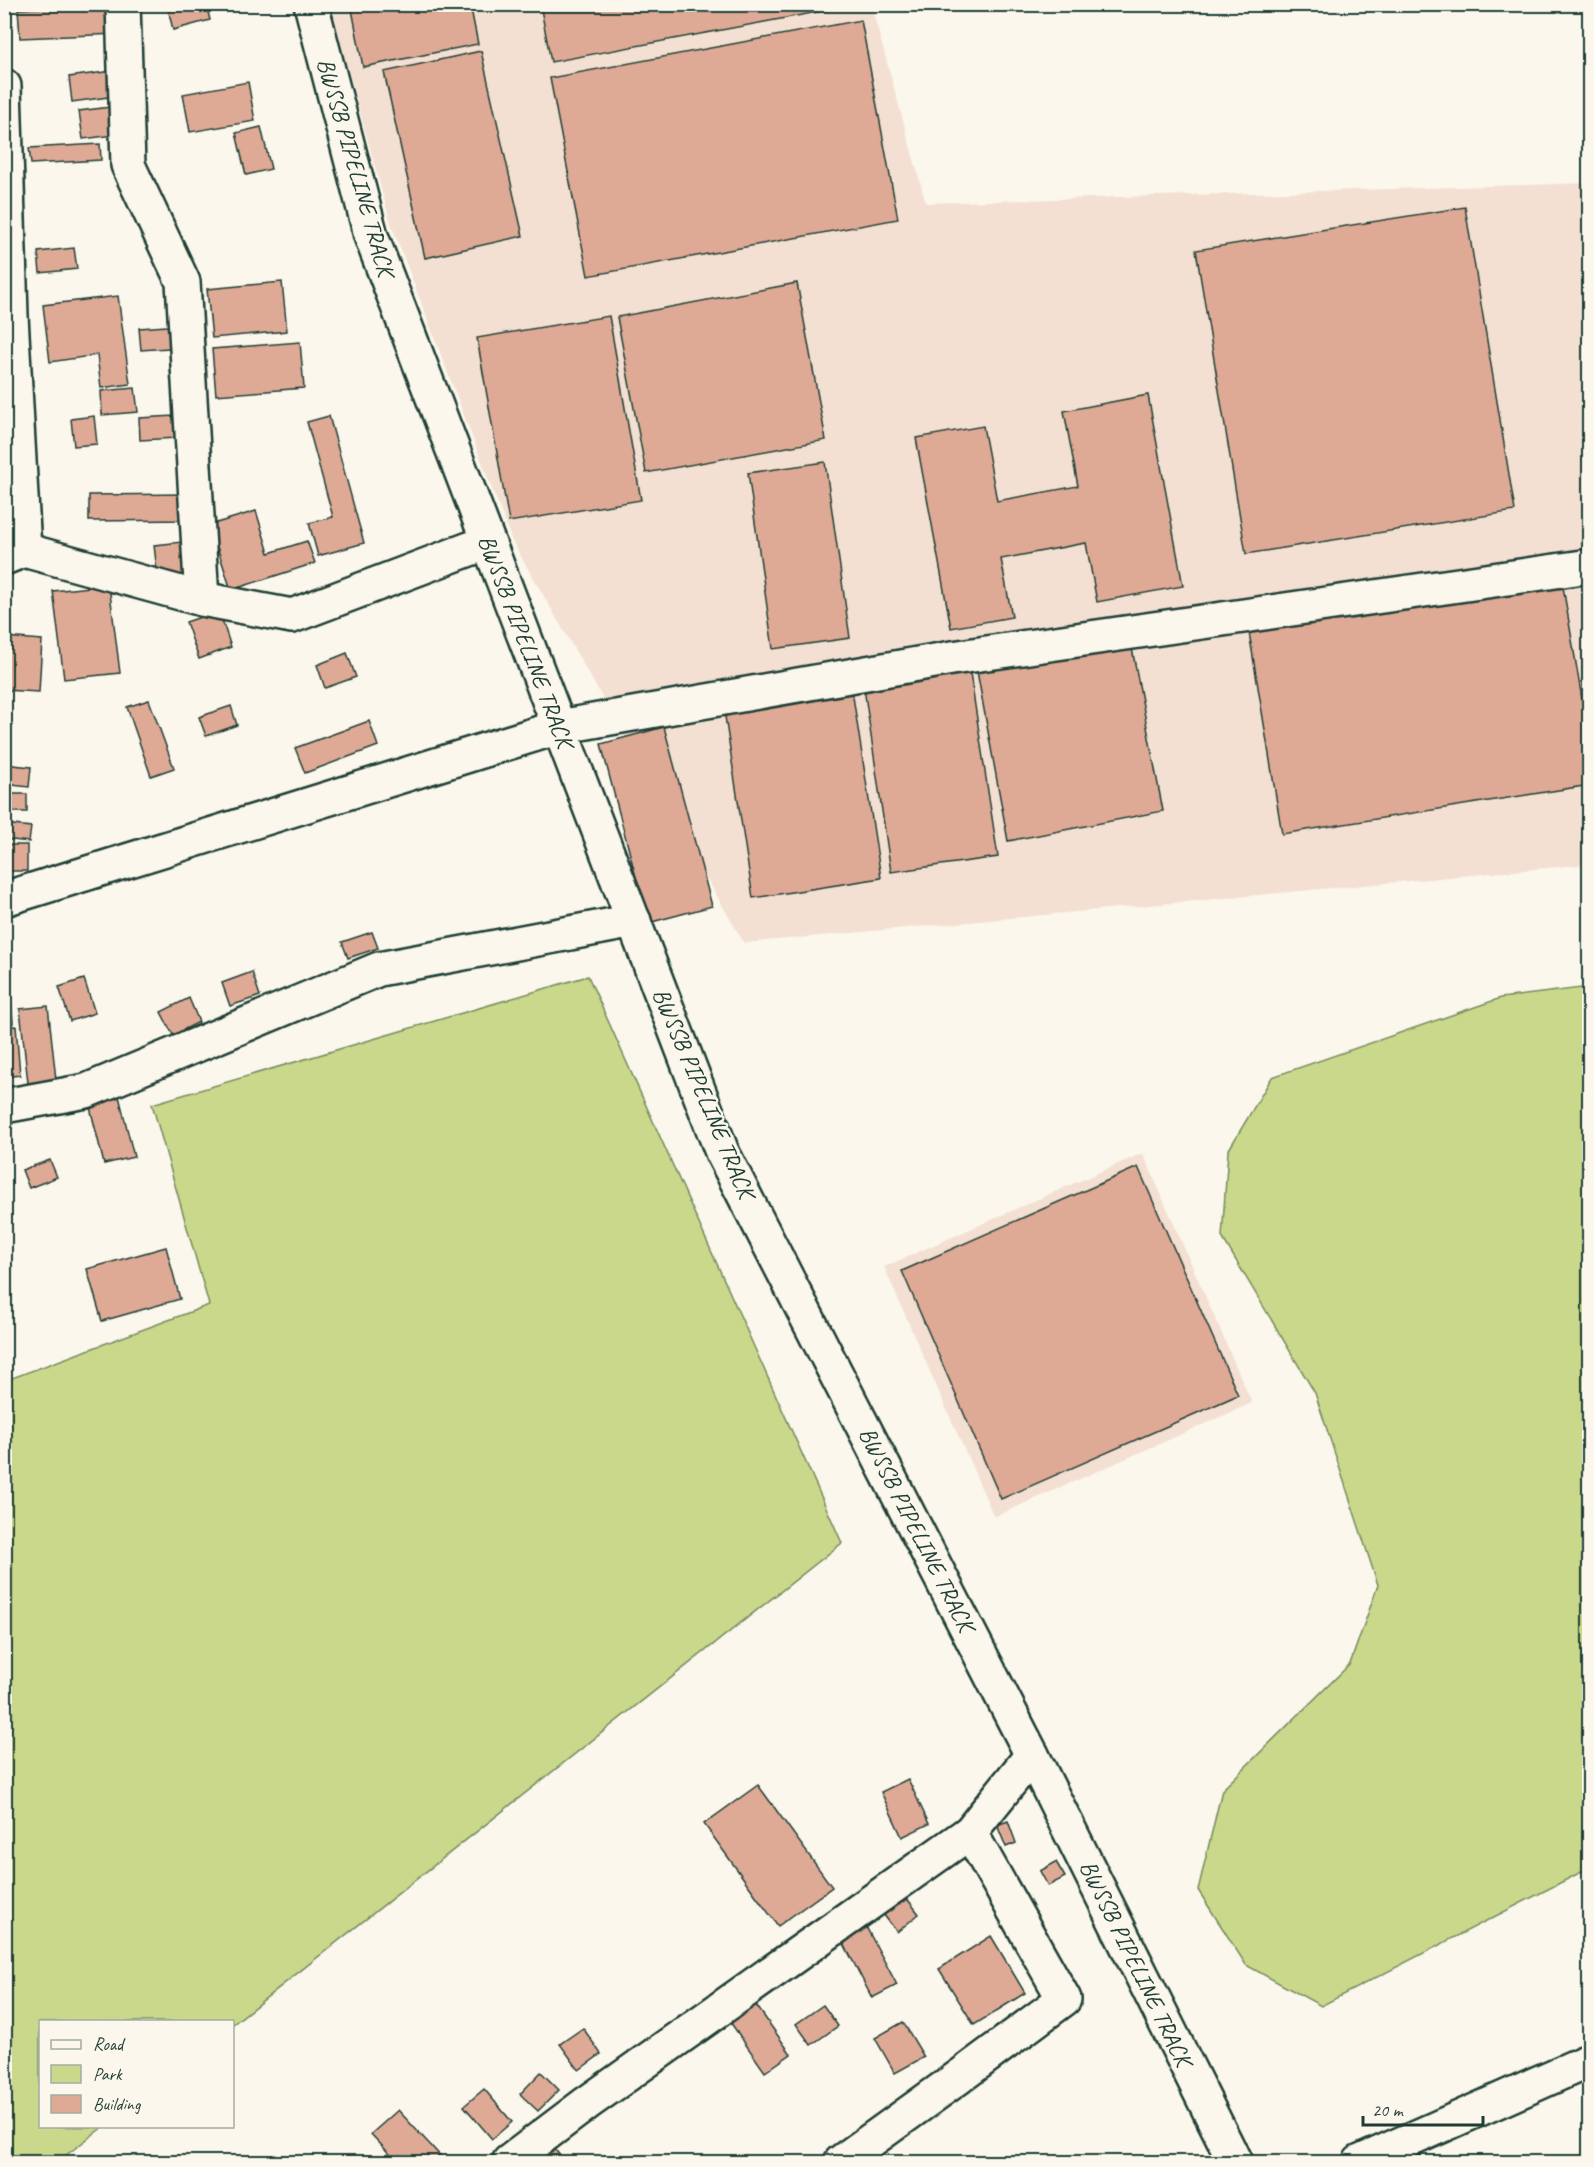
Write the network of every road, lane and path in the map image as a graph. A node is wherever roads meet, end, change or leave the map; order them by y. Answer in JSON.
{"nodes":[{"id":1,"x":123,"y":4,"type":"edge"},
{"id":2,"x":310,"y":4,"type":"edge"},
{"id":3,"x":4,"y":86,"type":"edge"},
{"id":4,"x":488,"y":542,"type":"junction"},
{"id":5,"x":14,"y":554,"type":"edge"},
{"id":6,"x":1590,"y":566,"type":"edge"},
{"id":7,"x":202,"y":599,"type":"junction"},
{"id":8,"x":560,"y":727,"type":"junction"},
{"id":9,"x":4,"y":898,"type":"edge"},
{"id":10,"x":634,"y":921,"type":"junction"},
{"id":11,"x":4,"y":1106,"type":"edge"},
{"id":12,"x":1032,"y":1755,"type":"junction"},
{"id":13,"x":970,"y":1832,"type":"junction"},
{"id":14,"x":1590,"y":2060,"type":"edge"},
{"id":15,"x":509,"y":2163,"type":"edge"},
{"id":16,"x":841,"y":2163,"type":"edge"},
{"id":17,"x":1235,"y":2163,"type":"edge"},
{"id":18,"x":1360,"y":2163,"type":"edge"}],
"edges":[{"from":1,"to":7,"type":"street"},
{"from":2,"to":4,"type":"street","name":"BWSSB PIPELINE TRACK"},
{"from":3,"to":5,"type":"street"},
{"from":4,"to":7,"type":"street"},
{"from":4,"to":8,"type":"street","name":"BWSSB PIPELINE TRACK"},
{"from":5,"to":7,"type":"street"},
{"from":6,"to":8,"type":"street"},
{"from":8,"to":9,"type":"street"},
{"from":8,"to":10,"type":"street","name":"BWSSB PIPELINE TRACK"},
{"from":10,"to":11,"type":"street"},
{"from":10,"to":12,"type":"street","name":"BWSSB PIPELINE TRACK"},
{"from":12,"to":13,"type":"street"},
{"from":12,"to":17,"type":"street","name":"BWSSB PIPELINE TRACK"},
{"from":13,"to":15,"type":"street"},
{"from":13,"to":16,"type":"street"},
{"from":14,"to":18,"type":"street"}]}
